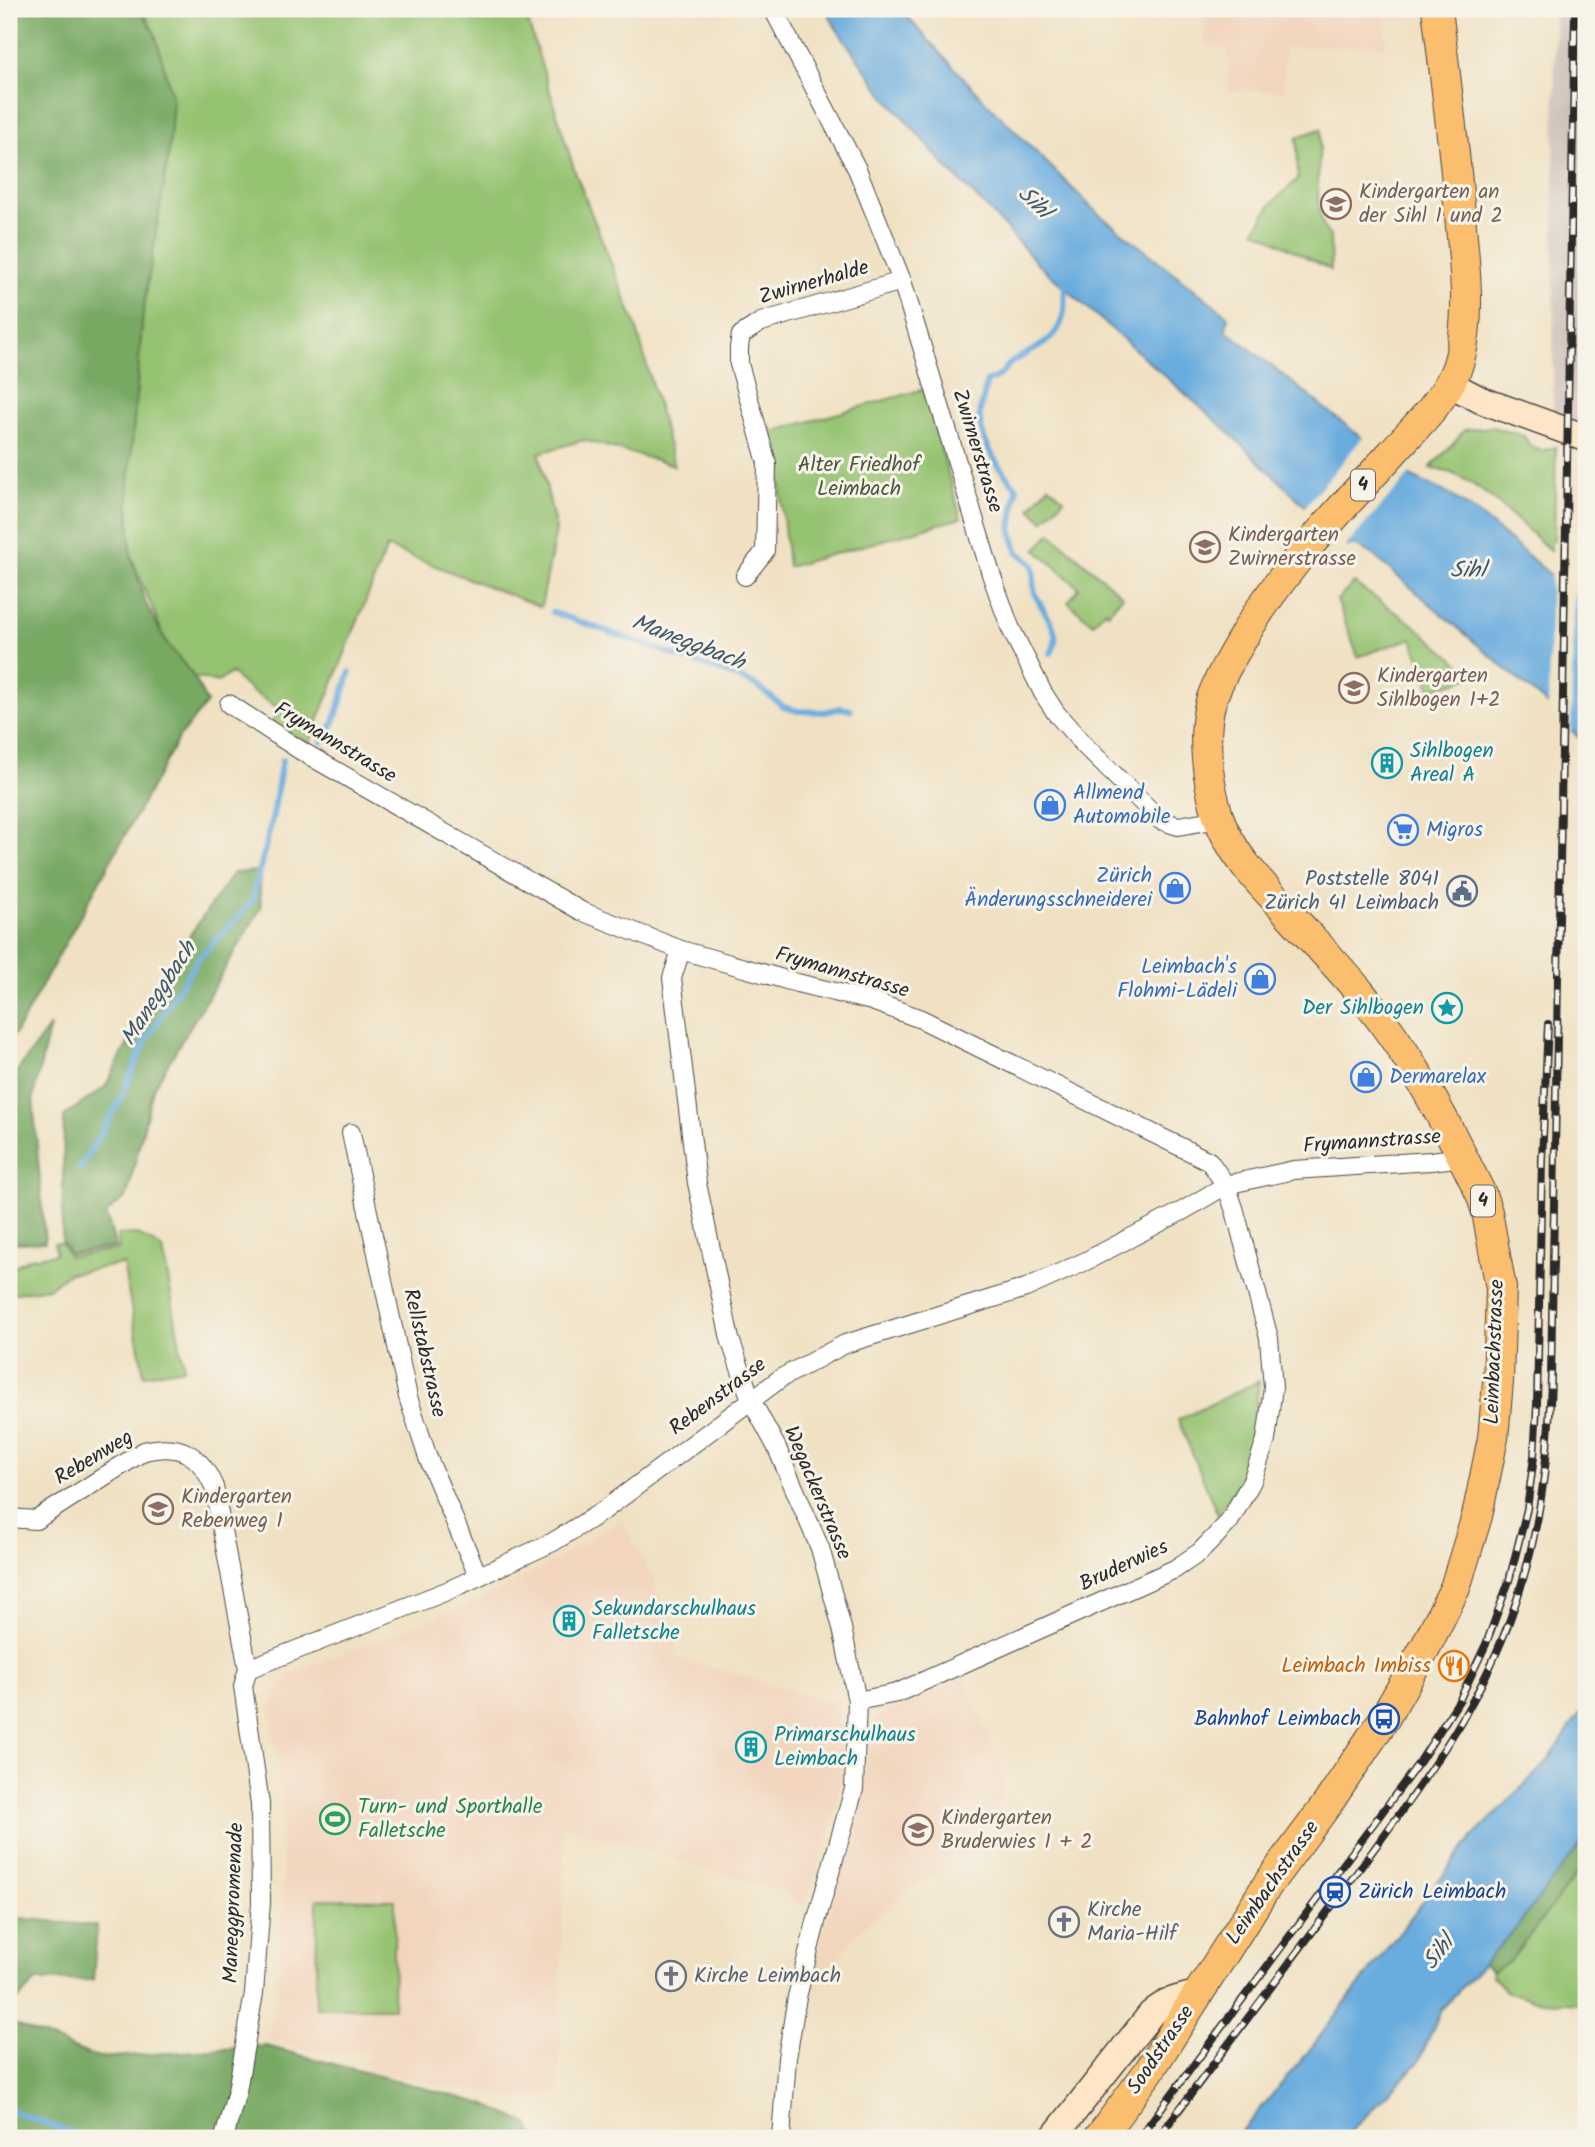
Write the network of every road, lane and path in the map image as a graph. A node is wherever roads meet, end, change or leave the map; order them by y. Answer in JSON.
{"nodes":[{"id":1,"x":773,"y":9,"type":"edge"},
{"id":2,"x":1437,"y":9,"type":"edge"},
{"id":3,"x":902,"y":281,"type":"junction"},
{"id":4,"x":1450,"y":384,"type":"junction"},
{"id":5,"x":1586,"y":438,"type":"edge"},
{"id":6,"x":746,"y":576,"type":"dead end"},
{"id":7,"x":229,"y":704,"type":"dead end"},
{"id":8,"x":1219,"y":819,"type":"junction"},
{"id":9,"x":681,"y":950,"type":"junction"},
{"id":10,"x":351,"y":1133,"type":"dead end"},
{"id":11,"x":1463,"y":1157,"type":"junction"},
{"id":12,"x":1226,"y":1185,"type":"junction"},
{"id":13,"x":751,"y":1401,"type":"junction"},
{"id":14,"x":9,"y":1518,"type":"edge"},
{"id":15,"x":478,"y":1576,"type":"junction"},
{"id":16,"x":248,"y":1669,"type":"junction"},
{"id":17,"x":857,"y":1702,"type":"junction"},
{"id":18,"x":1198,"y":1994,"type":"junction"},
{"id":19,"x":224,"y":2138,"type":"edge"},
{"id":20,"x":781,"y":2138,"type":"edge"},
{"id":21,"x":1053,"y":2138,"type":"edge"},
{"id":22,"x":1099,"y":2138,"type":"edge"}],
"edges":[{"from":1,"to":3,"type":"street","name":"Zwirnerstrasse"},
{"from":2,"to":4,"type":"main road","number":"4"},
{"from":3,"to":6,"type":"street","name":"Zwirnerhalde"},
{"from":3,"to":8,"type":"street","name":"Zwirnerstrasse"},
{"from":4,"to":5,"type":"street"},
{"from":4,"to":8,"type":"main road","name":"Leimbachstrasse","number":"4"},
{"from":7,"to":9,"type":"street","name":"Frymannstrasse"},
{"from":8,"to":11,"type":"main road","name":"Leimbachstrasse","number":"4"},
{"from":9,"to":12,"type":"street","name":"Frymannstrasse"},
{"from":9,"to":13,"type":"street","name":"Wegackerstrasse"},
{"from":10,"to":15,"type":"street","name":"Rellstabstrasse"},
{"from":11,"to":12,"type":"street","name":"Frymannstrasse"},
{"from":11,"to":18,"type":"main road","name":"Leimbachstrasse","number":"4"},
{"from":12,"to":13,"type":"street","name":"Rebenstrasse"},
{"from":12,"to":17,"type":"street","name":"Bruderwies"},
{"from":13,"to":15,"type":"street","name":"Rebenstrasse"},
{"from":13,"to":17,"type":"street","name":"Wegackerstrasse"},
{"from":14,"to":16,"type":"street","name":"Rebenweg"},
{"from":15,"to":16,"type":"street","name":"Rebenstrasse"},
{"from":16,"to":19,"type":"street","name":"Maneggpromenade"},
{"from":17,"to":20,"type":"street","name":"Wegackerstrasse"},
{"from":18,"to":21,"type":"street"},
{"from":18,"to":22,"type":"main road","name":"Soodstrasse","number":"4"}]}
